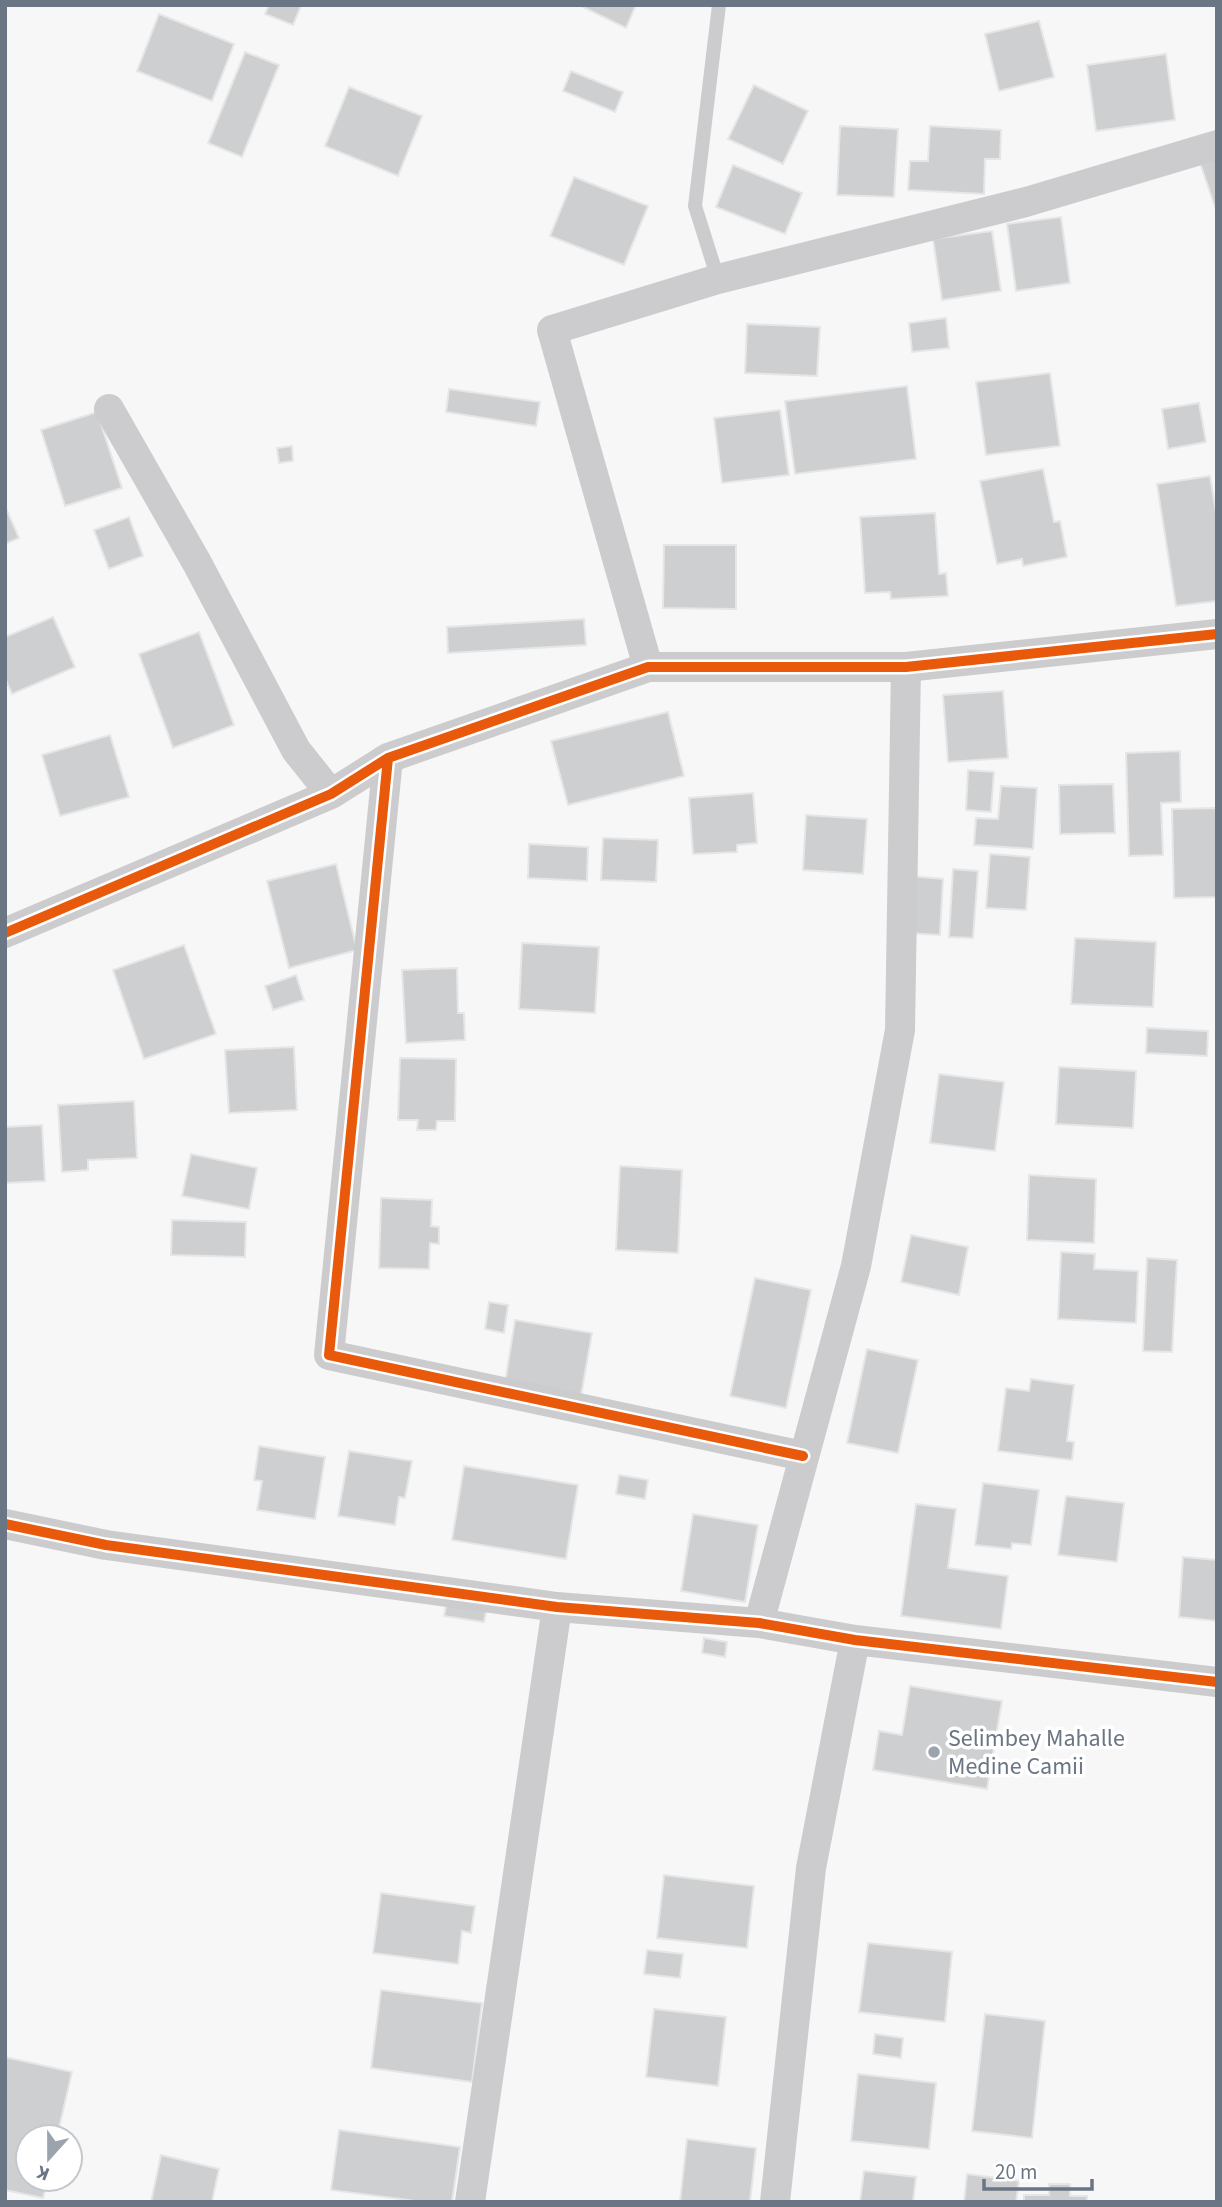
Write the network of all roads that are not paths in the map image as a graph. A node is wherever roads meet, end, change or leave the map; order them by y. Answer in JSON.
{"nodes":[{"id":1,"x":719,"y":5,"type":"edge"},
{"id":2,"x":1217,"y":145,"type":"edge"},
{"id":3,"x":718,"y":279,"type":"junction"},
{"id":4,"x":109,"y":409,"type":"dead end"},
{"id":5,"x":1217,"y":635,"type":"edge"},
{"id":6,"x":648,"y":667,"type":"junction"},
{"id":7,"x":906,"y":667,"type":"junction"},
{"id":8,"x":388,"y":758,"type":"junction"},
{"id":9,"x":331,"y":793,"type":"junction"},
{"id":10,"x":5,"y":933,"type":"edge"},
{"id":11,"x":803,"y":1456,"type":"junction"},
{"id":12,"x":5,"y":1524,"type":"edge"},
{"id":13,"x":557,"y":1607,"type":"junction"},
{"id":14,"x":759,"y":1623,"type":"junction"},
{"id":15,"x":855,"y":1640,"type":"junction"},
{"id":16,"x":1217,"y":1682,"type":"edge"},
{"id":17,"x":470,"y":2202,"type":"edge"},
{"id":18,"x":775,"y":2202,"type":"edge"}],
"edges":[{"from":1,"to":3,"type":"lane"},
{"from":2,"to":3,"type":"street"},
{"from":3,"to":6,"type":"street"},
{"from":4,"to":9,"type":"street"},
{"from":5,"to":7,"type":"street"},
{"from":6,"to":7,"type":"street"},
{"from":6,"to":8,"type":"street"},
{"from":7,"to":11,"type":"street"},
{"from":8,"to":9,"type":"street"},
{"from":8,"to":11,"type":"street"},
{"from":9,"to":10,"type":"street"},
{"from":11,"to":14,"type":"street"},
{"from":12,"to":13,"type":"street"},
{"from":13,"to":14,"type":"street"},
{"from":13,"to":17,"type":"street"},
{"from":14,"to":15,"type":"street"},
{"from":15,"to":16,"type":"street"},
{"from":15,"to":18,"type":"street"}]}
